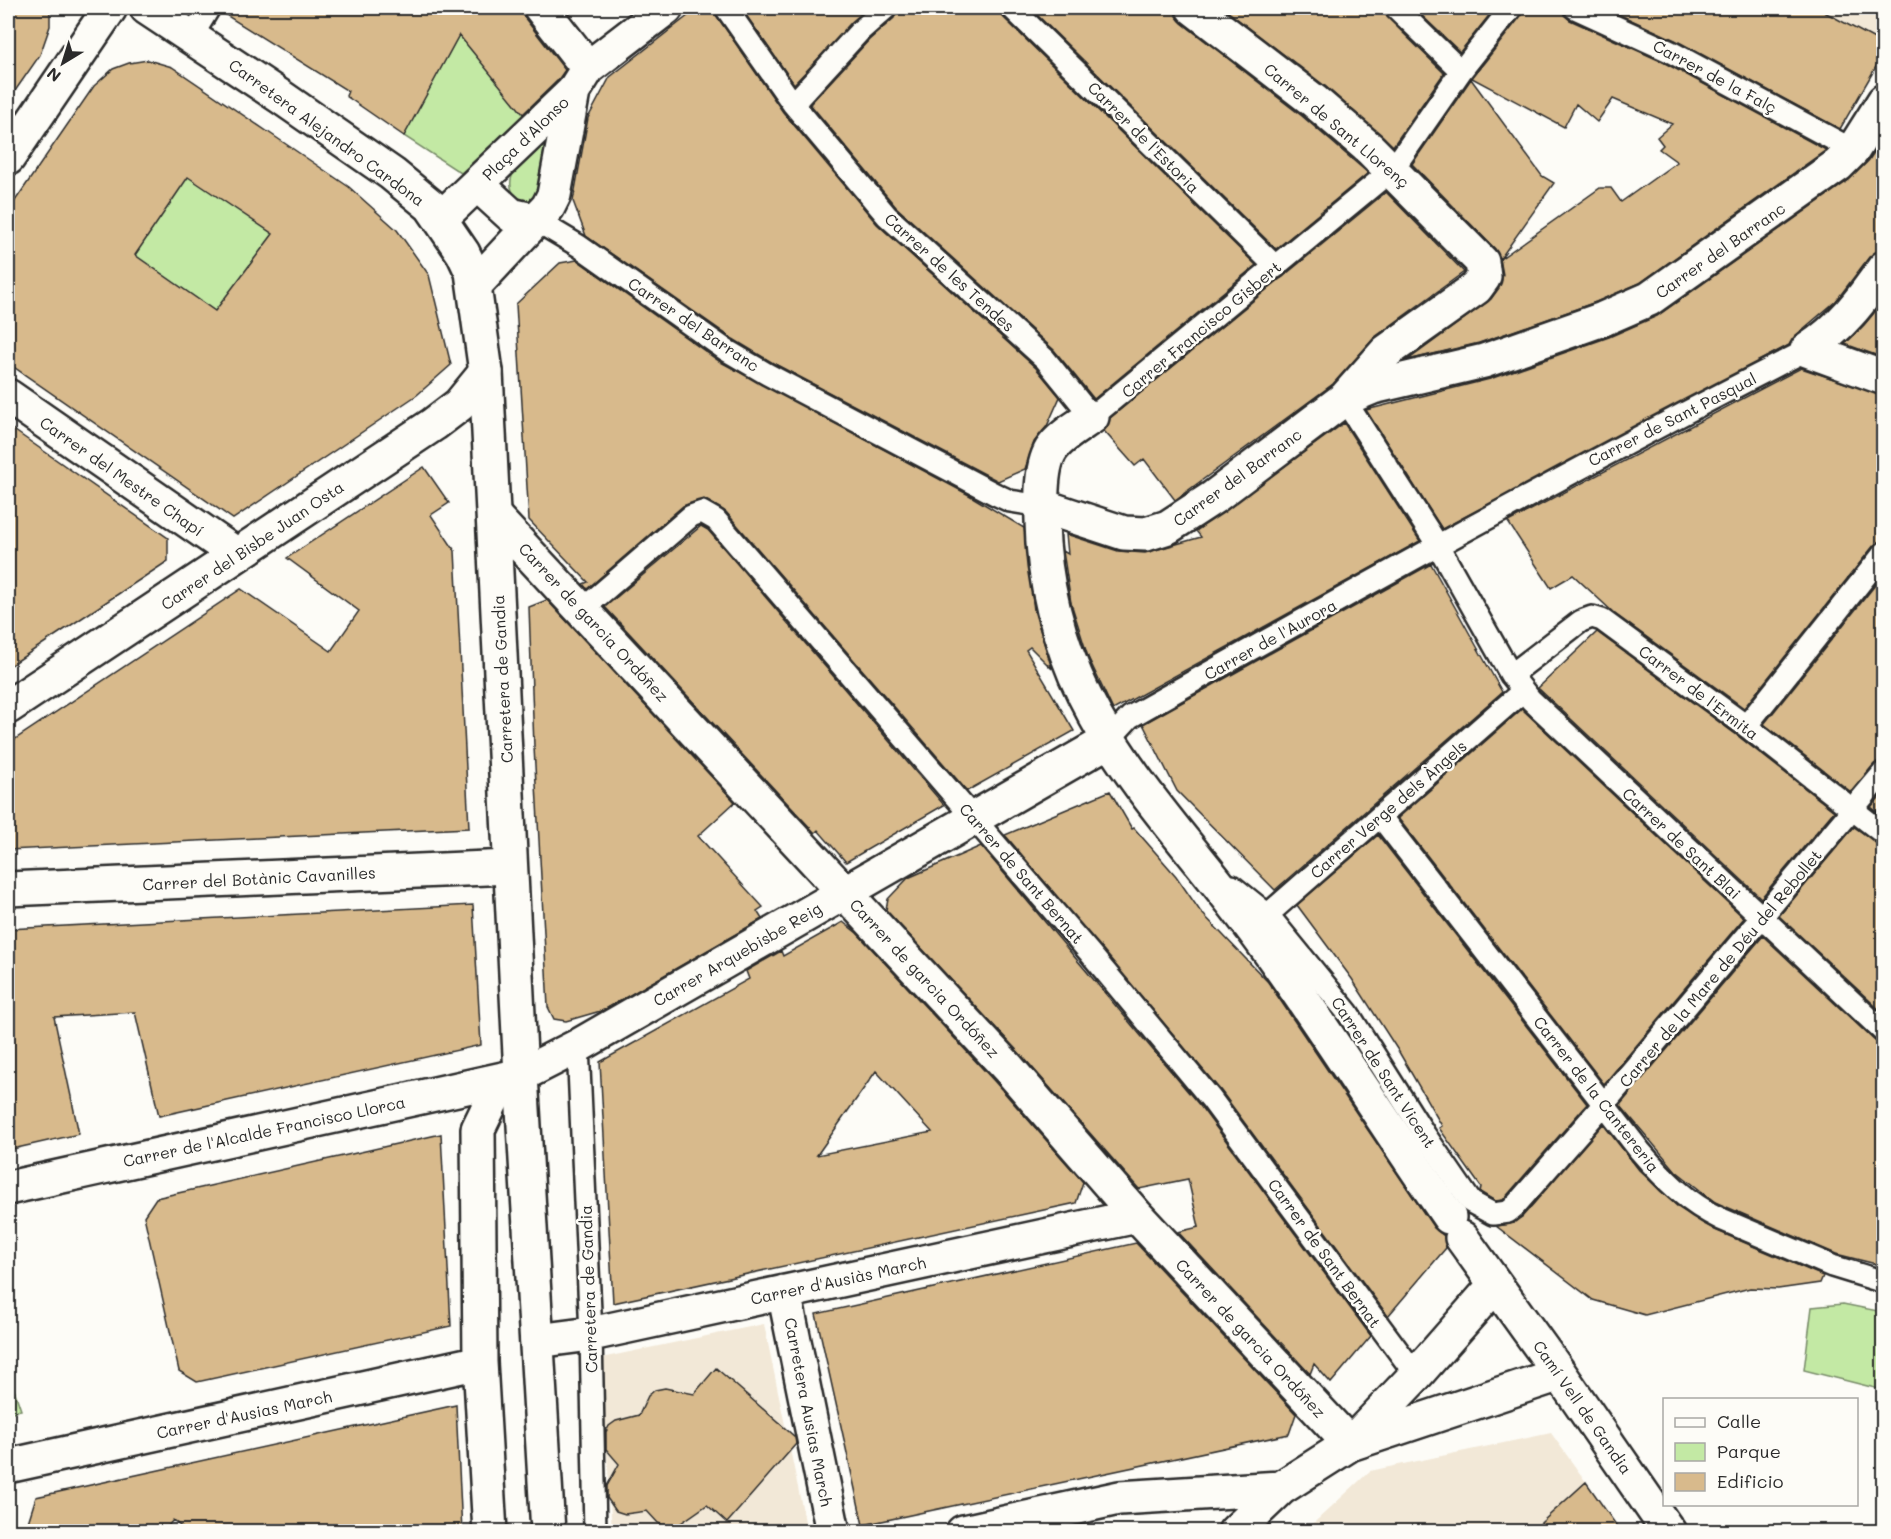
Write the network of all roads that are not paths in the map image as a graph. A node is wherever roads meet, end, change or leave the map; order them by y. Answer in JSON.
{"nodes":[{"id":1,"x":110,"y":8,"type":"edge"},
{"id":2,"x":147,"y":8,"type":"edge"},
{"id":3,"x":209,"y":8,"type":"edge"},
{"id":4,"x":541,"y":8,"type":"edge"},
{"id":5,"x":666,"y":8,"type":"edge"},
{"id":6,"x":726,"y":8,"type":"edge"},
{"id":7,"x":886,"y":8,"type":"edge"},
{"id":8,"x":1012,"y":8,"type":"edge"},
{"id":9,"x":1193,"y":8,"type":"edge"},
{"id":10,"x":1396,"y":8,"type":"edge"},
{"id":11,"x":1511,"y":8,"type":"edge"},
{"id":12,"x":1575,"y":8,"type":"edge"},
{"id":13,"x":192,"y":36,"type":"junction"},
{"id":14,"x":1461,"y":71,"type":"junction"},
{"id":15,"x":580,"y":80,"type":"junction"},
{"id":16,"x":1884,"y":101,"type":"edge"},
{"id":17,"x":794,"y":105,"type":"junction"},
{"id":18,"x":1853,"y":150,"type":"junction"},
{"id":19,"x":8,"y":158,"type":"edge"},
{"id":20,"x":1393,"y":169,"type":"junction"},
{"id":21,"x":477,"y":184,"type":"junction"},
{"id":22,"x":441,"y":218,"type":"junction"},
{"id":23,"x":537,"y":221,"type":"junction"},
{"id":24,"x":1276,"y":267,"type":"junction"},
{"id":25,"x":1884,"y":268,"type":"edge"},
{"id":26,"x":475,"y":285,"type":"junction"},
{"id":27,"x":1807,"y":350,"type":"junction"},
{"id":28,"x":486,"y":372,"type":"junction"},
{"id":29,"x":1884,"y":378,"type":"edge"},
{"id":30,"x":8,"y":396,"type":"edge"},
{"id":31,"x":1344,"y":399,"type":"junction"},
{"id":32,"x":1092,"y":417,"type":"junction"},
{"id":33,"x":1042,"y":506,"type":"junction"},
{"id":34,"x":494,"y":516,"type":"junction"},
{"id":35,"x":1437,"y":544,"type":"junction"},
{"id":36,"x":1884,"y":553,"type":"edge"},
{"id":37,"x":237,"y":555,"type":"junction"},
{"id":38,"x":583,"y":609,"type":"junction"},
{"id":39,"x":1517,"y":683,"type":"junction"},
{"id":40,"x":8,"y":707,"type":"edge"},
{"id":41,"x":1746,"y":726,"type":"junction"},
{"id":42,"x":1108,"y":741,"type":"junction"},
{"id":43,"x":1884,"y":772,"type":"edge"},
{"id":44,"x":1852,"y":810,"type":"junction"},
{"id":45,"x":1380,"y":816,"type":"junction"},
{"id":46,"x":974,"y":818,"type":"junction"},
{"id":47,"x":1884,"y":834,"type":"edge"},
{"id":48,"x":510,"y":867,"type":"junction"},
{"id":49,"x":8,"y":889,"type":"edge"},
{"id":50,"x":844,"y":891,"type":"junction"},
{"id":51,"x":1761,"y":918,"type":"junction"},
{"id":52,"x":1260,"y":921,"type":"junction"},
{"id":53,"x":1884,"y":1032,"type":"edge"},
{"id":54,"x":578,"y":1047,"type":"junction"},
{"id":55,"x":521,"y":1075,"type":"junction"},
{"id":56,"x":485,"y":1089,"type":"junction"},
{"id":57,"x":1604,"y":1104,"type":"junction"},
{"id":58,"x":8,"y":1188,"type":"edge"},
{"id":59,"x":1482,"y":1210,"type":"joint"},
{"id":60,"x":1137,"y":1216,"type":"junction"},
{"id":61,"x":1884,"y":1282,"type":"edge"},
{"id":62,"x":1495,"y":1285,"type":"junction"},
{"id":63,"x":784,"y":1292,"type":"junction"},
{"id":64,"x":591,"y":1334,"type":"junction"},
{"id":65,"x":537,"y":1341,"type":"junction"},
{"id":66,"x":480,"y":1362,"type":"junction"},
{"id":67,"x":1560,"y":1374,"type":"junction"},
{"id":68,"x":1416,"y":1375,"type":"junction"},
{"id":69,"x":1350,"y":1444,"type":"junction"},
{"id":70,"x":8,"y":1466,"type":"edge"},
{"id":71,"x":1281,"y":1488,"type":"junction"},
{"id":72,"x":490,"y":1532,"type":"edge"},
{"id":73,"x":548,"y":1532,"type":"edge"},
{"id":74,"x":595,"y":1532,"type":"edge"},
{"id":75,"x":833,"y":1532,"type":"edge"},
{"id":76,"x":963,"y":1532,"type":"edge"},
{"id":77,"x":1235,"y":1532,"type":"edge"},
{"id":78,"x":1669,"y":1532,"type":"edge"}],
"edges":[{"from":1,"to":19,"type":"street"},
{"from":2,"to":13,"type":"street","name":"Carretera Alejandro Cardona"},
{"from":3,"to":13,"type":"lane"},
{"from":4,"to":15,"type":"street"},
{"from":5,"to":15,"type":"street","name":"Plaça d'Alonso"},
{"from":6,"to":17,"type":"lane","name":"Carrer de les Tendes"},
{"from":7,"to":17,"type":"lane"},
{"from":8,"to":24,"type":"lane","name":"Carrer de l'Estoria"},
{"from":9,"to":20,"type":"street","name":"Carrer de Sant Llorenç"},
{"from":10,"to":14,"type":"lane"},
{"from":11,"to":14,"type":"lane"},
{"from":12,"to":18,"type":"lane","name":"Carrer de la Falç"},
{"from":13,"to":22,"type":"street","name":"Carretera Alejandro Cardona"},
{"from":14,"to":20,"type":"lane"},
{"from":15,"to":21,"type":"street","name":"Plaça d'Alonso"},
{"from":15,"to":23,"type":"street","name":"Plaça d'Alonso"},
{"from":16,"to":18,"type":"street","name":"Carrer del Barranc"},
{"from":17,"to":32,"type":"lane","name":"Carrer de les Tendes"},
{"from":18,"to":31,"type":"street","name":"Carrer del Barranc"},
{"from":20,"to":24,"type":"lane","name":"Carrer Francisco Gisbert"},
{"from":20,"to":31,"type":"street","name":"Carrer de Sant Llorenç"},
{"from":21,"to":22,"type":"street","name":"Plaça d'Alonso"},
{"from":21,"to":23,"type":"street","name":"Plaça d'Alonso"},
{"from":22,"to":26,"type":"street","name":"Carretera Alejandro Cardona"},
{"from":23,"to":26,"type":"street","name":"Plaça d'Alonso"},
{"from":23,"to":33,"type":"lane","name":"Carrer del Barranc"},
{"from":24,"to":32,"type":"lane","name":"Carrer Francisco Gisbert"},
{"from":25,"to":27,"type":"street","name":"Carrer de Sant Pasqual"},
{"from":26,"to":28,"type":"street","name":"Carretera de Gandia"},
{"from":27,"to":29,"type":"street"},
{"from":27,"to":35,"type":"lane","name":"Carrer de Sant Pasqual"},
{"from":28,"to":34,"type":"street","name":"Carretera de Gandia"},
{"from":28,"to":37,"type":"street","name":"Carrer del Bisbe Juan Osta"},
{"from":30,"to":37,"type":"street","name":"Carrer del Mestre Chapí"},
{"from":31,"to":33,"type":"street","name":"Carrer del Barranc"},
{"from":31,"to":35,"type":"lane","name":"Carrer de Sant Blai"},
{"from":32,"to":33,"type":"street","name":"Carrer Francisco Gisbert"},
{"from":33,"to":42,"type":"street","name":"Carrer de Sant Vicent"},
{"from":34,"to":38,"type":"street","name":"Carrer de garcia Ordóñez"},
{"from":34,"to":48,"type":"street","name":"Carretera de Gandia"},
{"from":35,"to":39,"type":"lane","name":"Carrer de Sant Blai"},
{"from":35,"to":42,"type":"lane","name":"Carrer de l'Aurora"},
{"from":36,"to":41,"type":"lane"},
{"from":37,"to":40,"type":"street","name":"Carrer del Bisbe Juan Osta"},
{"from":38,"to":46,"type":"lane","name":"Carrer de Sant Bernat"},
{"from":38,"to":50,"type":"street","name":"Carrer de garcia Ordóñez"},
{"from":39,"to":41,"type":"lane","name":"Carrer de l'Ermita"},
{"from":39,"to":45,"type":"lane","name":"Carrer Verge dels Àngels"},
{"from":39,"to":51,"type":"lane","name":"Carrer de Sant Blai"},
{"from":41,"to":44,"type":"lane","name":"Carrer de l'Ermita"},
{"from":42,"to":46,"type":"street","name":"Carrer Arquebisbe Reig"},
{"from":42,"to":52,"type":"street","name":"Carrer de Sant Vicent"},
{"from":43,"to":44,"type":"lane","name":"Carrer de la Mare de Déu del Rebollet"},
{"from":44,"to":47,"type":"lane","name":"Carrer de l'Ermita"},
{"from":44,"to":51,"type":"lane","name":"Carrer de la Mare de Déu del Rebollet"},
{"from":45,"to":52,"type":"lane","name":"Carrer Verge dels Àngels"},
{"from":45,"to":57,"type":"lane","name":"Carrer de la Cantereria"},
{"from":46,"to":50,"type":"street","name":"Carrer Arquebisbe Reig"},
{"from":46,"to":68,"type":"lane","name":"Carrer de Sant Bernat"},
{"from":48,"to":49,"type":"street","name":"Carrer del Botànic Cavanilles"},
{"from":48,"to":55,"type":"street","name":"Carretera de Gandia"},
{"from":50,"to":54,"type":"street","name":"Carrer Arquebisbe Reig"},
{"from":50,"to":60,"type":"street","name":"Carrer de garcia Ordóñez"},
{"from":51,"to":53,"type":"lane","name":"Carrer de Sant Blai"},
{"from":51,"to":57,"type":"lane","name":"Carrer de la Mare de Déu del Rebollet"},
{"from":52,"to":59,"type":"lane","name":"Carrer de Sant Vicent"},
{"from":52,"to":62,"type":"street","name":"Carrer de Sant Vicent"},
{"from":54,"to":55,"type":"street","name":"Carrer Arquebisbe Reig"},
{"from":54,"to":64,"type":"lane","name":"Carretera de Gandia"},
{"from":55,"to":56,"type":"street","name":"Carrer de l'Alcalde Francisco Llorca"},
{"from":55,"to":65,"type":"street","name":"Carretera de Gandia"},
{"from":56,"to":58,"type":"street","name":"Carrer de l'Alcalde Francisco Llorca"},
{"from":56,"to":66,"type":"street"},
{"from":57,"to":59,"type":"lane","name":"Carrer de la Mare de Déu del Rebollet"},
{"from":57,"to":61,"type":"lane","name":"Carrer de la Cantereria"},
{"from":60,"to":63,"type":"street","name":"Carrer d'Ausiàs March"},
{"from":60,"to":69,"type":"street","name":"Carrer de garcia Ordóñez"},
{"from":62,"to":67,"type":"street","name":"Camí Vell de Gandia"},
{"from":62,"to":68,"type":"street"},
{"from":63,"to":64,"type":"street","name":"Carrer d'Ausiàs March"},
{"from":63,"to":75,"type":"street","name":"Carretera Ausias March"},
{"from":64,"to":65,"type":"street","name":"Carrer d'Ausiàs March"},
{"from":64,"to":74,"type":"lane","name":"Carretera de Gandia"},
{"from":65,"to":73,"type":"street","name":"Carretera de Gandia"},
{"from":66,"to":70,"type":"street","name":"Carrer d'Ausias March"},
{"from":66,"to":72,"type":"street"},
{"from":67,"to":69,"type":"street"},
{"from":67,"to":78,"type":"street","name":"Camí Vell de Gandia"},
{"from":68,"to":69,"type":"street"},
{"from":69,"to":71,"type":"street"},
{"from":71,"to":76,"type":"street"},
{"from":71,"to":77,"type":"street"}]}
